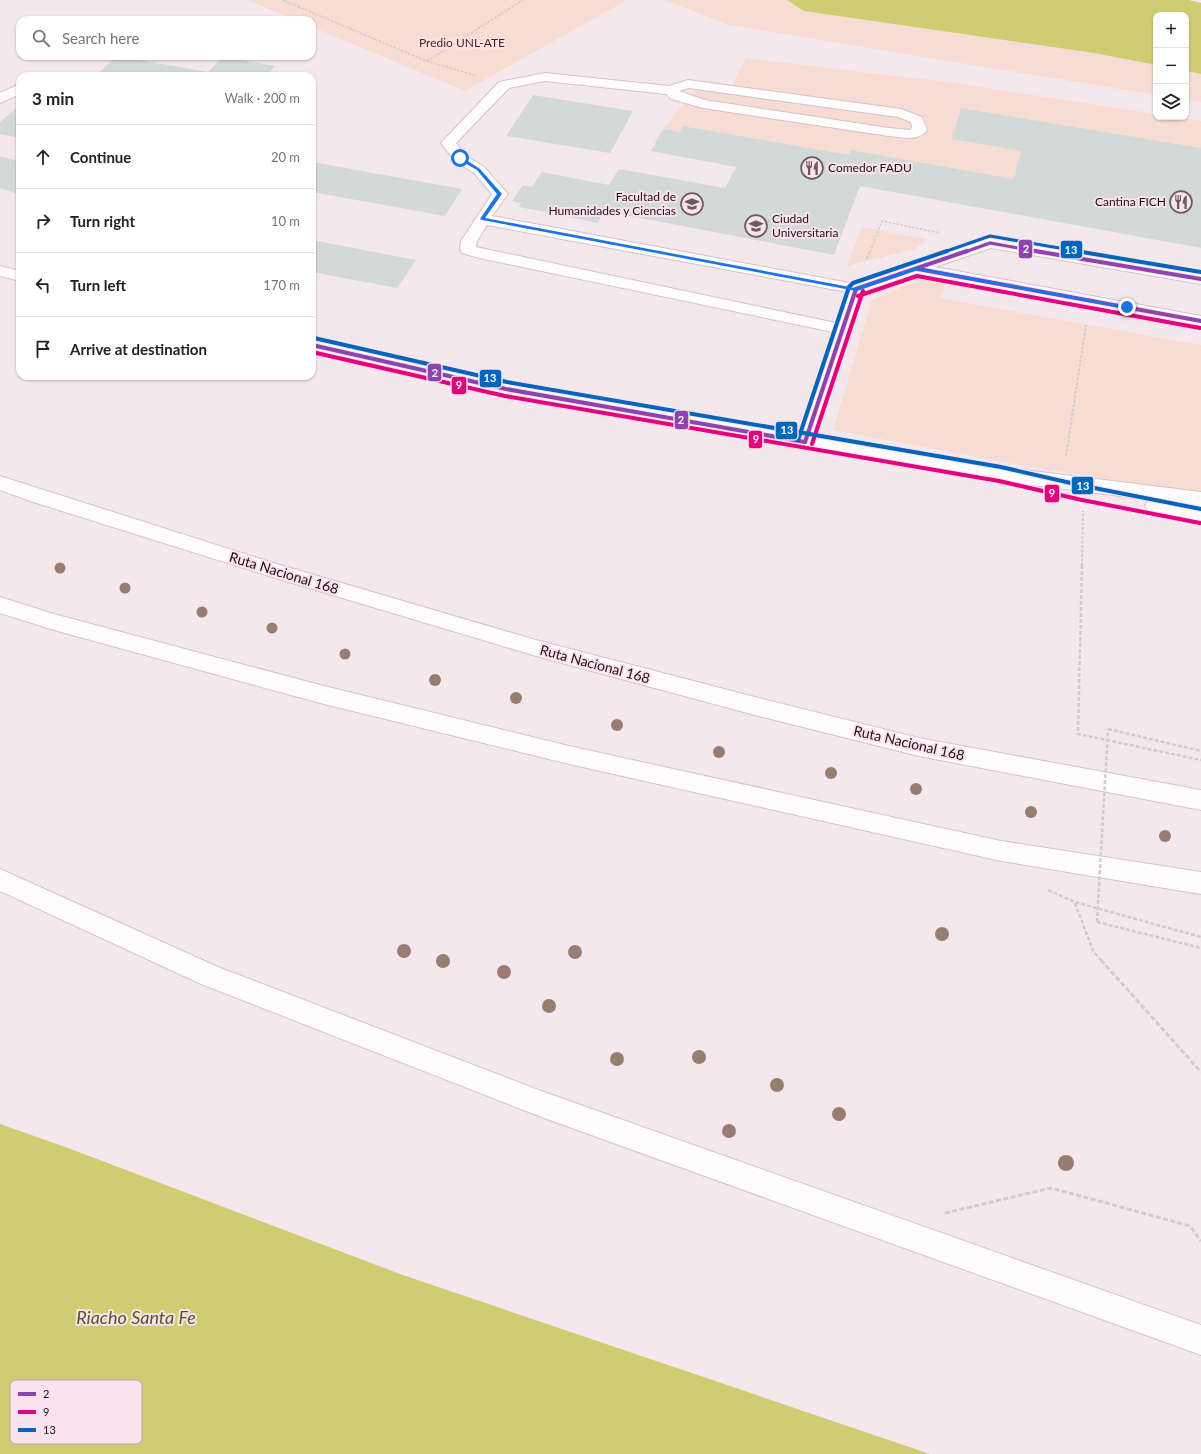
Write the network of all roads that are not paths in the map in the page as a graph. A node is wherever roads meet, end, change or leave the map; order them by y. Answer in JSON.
{"nodes":[{"id":1,"x":0,"y":86,"type":"edge"},
{"id":2,"x":16,"y":87,"type":"edge"},
{"id":3,"x":16,"y":90,"type":"edge"},
{"id":4,"x":670,"y":90,"type":"junction"},
{"id":5,"x":0,"y":100,"type":"edge"},
{"id":6,"x":482,"y":219,"type":"junction"},
{"id":7,"x":917,"y":269,"type":"junction"},
{"id":8,"x":0,"y":271,"type":"edge"},
{"id":9,"x":16,"y":275,"type":"edge"},
{"id":10,"x":1201,"y":279,"type":"edge"},
{"id":11,"x":856,"y":289,"type":"junction"},
{"id":12,"x":1201,"y":321,"type":"edge"},
{"id":13,"x":842,"y":329,"type":"junction"},
{"id":14,"x":316,"y":346,"type":"edge"},
{"id":15,"x":805,"y":442,"type":"junction"},
{"id":16,"x":0,"y":476,"type":"edge"},
{"id":17,"x":0,"y":483,"type":"edge"},
{"id":18,"x":1084,"y":488,"type":"junction"},
{"id":19,"x":40,"y":497,"type":"junction"},
{"id":20,"x":1201,"y":499,"type":"edge"},
{"id":21,"x":1201,"y":516,"type":"edge"},
{"id":22,"x":0,"y":605,"type":"edge"},
{"id":23,"x":1201,"y":800,"type":"edge"},
{"id":24,"x":0,"y":880,"type":"edge"},
{"id":25,"x":1201,"y":883,"type":"edge"},
{"id":26,"x":1201,"y":1340,"type":"edge"}],
"edges":[{"from":1,"to":2,"type":"main road"},
{"from":3,"to":5,"type":"main road"},
{"from":4,"to":4,"type":"main road"},
{"from":4,"to":6,"type":"main road"},
{"from":6,"to":11,"type":"main road"},
{"from":6,"to":13,"type":"main road"},
{"from":7,"to":10,"type":"main road"},
{"from":7,"to":11,"type":"main road"},
{"from":7,"to":12,"type":"main road"},
{"from":8,"to":9,"type":"main road"},
{"from":11,"to":13,"type":"main road"},
{"from":13,"to":15,"type":"main road"},
{"from":14,"to":15,"type":"main road"},
{"from":15,"to":18,"type":"main road"},
{"from":16,"to":19,"type":"main road"},
{"from":17,"to":19,"type":"main road","name":"Ruta Nacional 168"},
{"from":18,"to":20,"type":"main road"},
{"from":18,"to":21,"type":"main road"},
{"from":19,"to":23,"type":"main road","name":"Ruta Nacional 168"},
{"from":22,"to":25,"type":"main road"},
{"from":24,"to":26,"type":"main road"}]}
